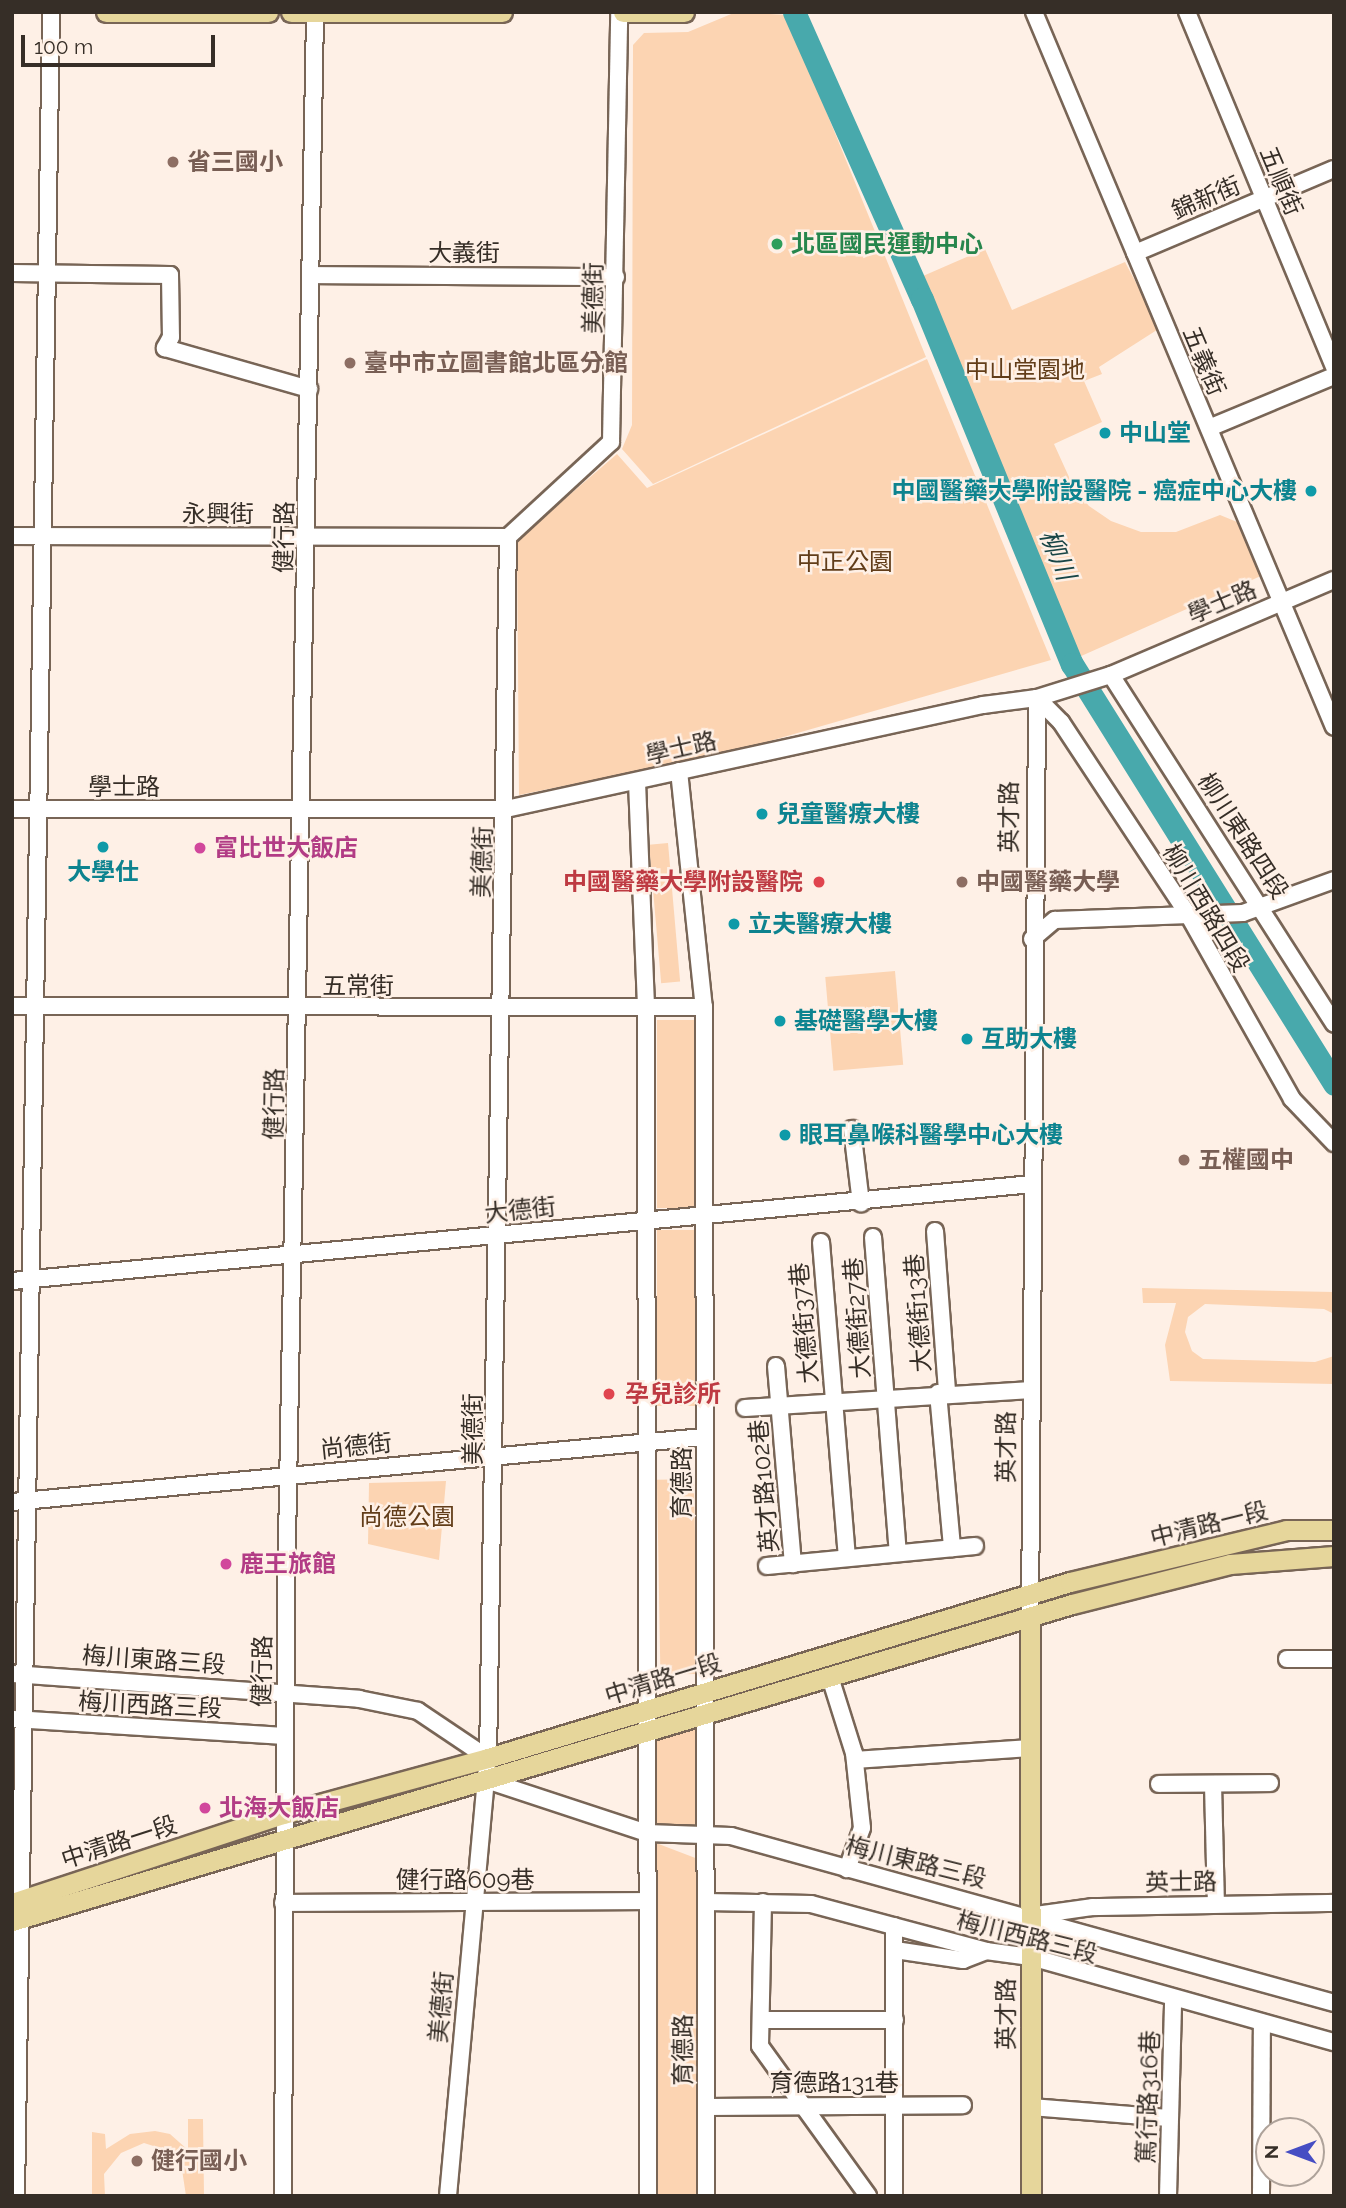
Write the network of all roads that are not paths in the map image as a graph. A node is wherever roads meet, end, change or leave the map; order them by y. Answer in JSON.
{"nodes":[{"id":1,"x":51,"y":12,"type":"edge"},
{"id":2,"x":106,"y":12,"type":"edge"},
{"id":3,"x":268,"y":12,"type":"edge"},
{"id":4,"x":290,"y":12,"type":"edge"},
{"id":5,"x":502,"y":12,"type":"edge"},
{"id":6,"x":621,"y":12,"type":"edge"},
{"id":7,"x":684,"y":12,"type":"edge"},
{"id":8,"x":1034,"y":12,"type":"edge"},
{"id":9,"x":1187,"y":12,"type":"edge"},
{"id":10,"x":315,"y":13,"type":"edge"},
{"id":11,"x":1334,"y":169,"type":"edge"},
{"id":12,"x":1264,"y":199,"type":"junction"},
{"id":13,"x":1135,"y":253,"type":"junction"},
{"id":14,"x":47,"y":273,"type":"junction"},
{"id":15,"x":12,"y":274,"type":"edge"},
{"id":16,"x":312,"y":275,"type":"junction"},
{"id":17,"x":616,"y":277,"type":"junction"},
{"id":18,"x":1334,"y":367,"type":"edge"},
{"id":19,"x":1334,"y":376,"type":"edge"},
{"id":20,"x":309,"y":389,"type":"junction"},
{"id":21,"x":1209,"y":428,"type":"junction"},
{"id":22,"x":12,"y":536,"type":"edge"},
{"id":23,"x":41,"y":536,"type":"junction"},
{"id":24,"x":307,"y":537,"type":"junction"},
{"id":25,"x":508,"y":537,"type":"junction"},
{"id":26,"x":1334,"y":580,"type":"edge"},
{"id":27,"x":1282,"y":602,"type":"junction"},
{"id":28,"x":1111,"y":675,"type":"junction"},
{"id":29,"x":1037,"y":698,"type":"junction"},
{"id":30,"x":1334,"y":727,"type":"edge"},
{"id":31,"x":680,"y":771,"type":"junction"},
{"id":32,"x":638,"y":782,"type":"junction"},
{"id":33,"x":12,"y":809,"type":"edge"},
{"id":34,"x":37,"y":809,"type":"junction"},
{"id":35,"x":506,"y":809,"type":"junction"},
{"id":36,"x":303,"y":810,"type":"junction"},
{"id":37,"x":1334,"y":880,"type":"edge"},
{"id":38,"x":1263,"y":909,"type":"junction"},
{"id":39,"x":1195,"y":915,"type":"junction"},
{"id":40,"x":1032,"y":939,"type":"junction"},
{"id":41,"x":12,"y":1006,"type":"edge"},
{"id":42,"x":33,"y":1006,"type":"junction"},
{"id":43,"x":704,"y":1007,"type":"junction"},
{"id":44,"x":298,"y":1009,"type":"junction"},
{"id":45,"x":501,"y":1009,"type":"junction"},
{"id":46,"x":646,"y":1009,"type":"junction"},
{"id":47,"x":1334,"y":1024,"type":"edge"},
{"id":48,"x":852,"y":1129,"type":"dead end"},
{"id":49,"x":1334,"y":1143,"type":"edge"},
{"id":50,"x":1032,"y":1184,"type":"junction"},
{"id":51,"x":862,"y":1203,"type":"junction"},
{"id":52,"x":704,"y":1217,"type":"junction"},
{"id":53,"x":646,"y":1223,"type":"junction"},
{"id":54,"x":935,"y":1231,"type":"dead end"},
{"id":55,"x":496,"y":1236,"type":"junction"},
{"id":56,"x":873,"y":1237,"type":"dead end"},
{"id":57,"x":821,"y":1242,"type":"dead end"},
{"id":58,"x":293,"y":1257,"type":"junction"},
{"id":59,"x":21,"y":1280,"type":"edge"},
{"id":60,"x":776,"y":1366,"type":"dead end"},
{"id":61,"x":1031,"y":1390,"type":"junction"},
{"id":62,"x":942,"y":1393,"type":"junction"},
{"id":63,"x":886,"y":1396,"type":"junction"},
{"id":64,"x":834,"y":1400,"type":"junction"},
{"id":65,"x":780,"y":1405,"type":"junction"},
{"id":66,"x":745,"y":1408,"type":"dead end"},
{"id":67,"x":704,"y":1437,"type":"junction"},
{"id":68,"x":646,"y":1441,"type":"junction"},
{"id":69,"x":496,"y":1455,"type":"junction"},
{"id":70,"x":289,"y":1476,"type":"junction"},
{"id":71,"x":19,"y":1501,"type":"edge"},
{"id":72,"x":1334,"y":1530,"type":"edge"},
{"id":73,"x":975,"y":1546,"type":"dead end"},
{"id":74,"x":952,"y":1548,"type":"junction"},
{"id":75,"x":898,"y":1553,"type":"junction"},
{"id":76,"x":1334,"y":1556,"type":"edge"},
{"id":77,"x":848,"y":1558,"type":"junction"},
{"id":78,"x":793,"y":1563,"type":"junction"},
{"id":79,"x":767,"y":1566,"type":"dead end"},
{"id":80,"x":1030,"y":1595,"type":"junction"},
{"id":81,"x":1030,"y":1617,"type":"junction"},
{"id":82,"x":1287,"y":1659,"type":"dead end"},
{"id":83,"x":1334,"y":1659,"type":"edge"},
{"id":84,"x":18,"y":1674,"type":"edge"},
{"id":85,"x":830,"y":1677,"type":"junction"},
{"id":86,"x":285,"y":1692,"type":"junction"},
{"id":87,"x":705,"y":1692,"type":"junction"},
{"id":88,"x":647,"y":1710,"type":"junction"},
{"id":89,"x":706,"y":1715,"type":"junction"},
{"id":90,"x":17,"y":1720,"type":"edge"},
{"id":91,"x":647,"y":1732,"type":"junction"},
{"id":92,"x":284,"y":1736,"type":"junction"},
{"id":93,"x":1031,"y":1748,"type":"junction"},
{"id":94,"x":488,"y":1758,"type":"junction"},
{"id":95,"x":855,"y":1760,"type":"junction"},
{"id":96,"x":486,"y":1780,"type":"junction"},
{"id":97,"x":1270,"y":1783,"type":"dead end"},
{"id":98,"x":1159,"y":1784,"type":"dead end"},
{"id":99,"x":1213,"y":1784,"type":"junction"},
{"id":100,"x":283,"y":1814,"type":"junction"},
{"id":101,"x":647,"y":1833,"type":"junction"},
{"id":102,"x":706,"y":1835,"type":"junction"},
{"id":103,"x":283,"y":1842,"type":"junction"},
{"id":104,"x":847,"y":1869,"type":"junction"},
{"id":105,"x":647,"y":1901,"type":"junction"},
{"id":106,"x":706,"y":1902,"type":"junction"},
{"id":107,"x":763,"y":1902,"type":"junction"},
{"id":108,"x":283,"y":1903,"type":"junction"},
{"id":109,"x":472,"y":1903,"type":"junction"},
{"id":110,"x":1334,"y":1903,"type":"edge"},
{"id":111,"x":1216,"y":1904,"type":"junction"},
{"id":112,"x":15,"y":1911,"type":"edge"},
{"id":113,"x":1031,"y":1916,"type":"junction"},
{"id":114,"x":894,"y":1926,"type":"junction"},
{"id":115,"x":895,"y":1950,"type":"junction"},
{"id":116,"x":986,"y":1951,"type":"junction"},
{"id":117,"x":1031,"y":1956,"type":"junction"},
{"id":118,"x":1173,"y":1999,"type":"junction"},
{"id":119,"x":1334,"y":2003,"type":"edge"},
{"id":120,"x":761,"y":2020,"type":"junction"},
{"id":121,"x":895,"y":2020,"type":"junction"},
{"id":122,"x":1262,"y":2023,"type":"junction"},
{"id":123,"x":1334,"y":2042,"type":"edge"},
{"id":124,"x":963,"y":2105,"type":"dead end"},
{"id":125,"x":801,"y":2106,"type":"junction"},
{"id":126,"x":894,"y":2106,"type":"junction"},
{"id":127,"x":706,"y":2107,"type":"junction"},
{"id":128,"x":1031,"y":2107,"type":"junction"},
{"id":129,"x":1169,"y":2118,"type":"junction"},
{"id":130,"x":16,"y":2196,"type":"edge"},
{"id":131,"x":283,"y":2196,"type":"edge"},
{"id":132,"x":448,"y":2196,"type":"edge"},
{"id":133,"x":648,"y":2196,"type":"edge"},
{"id":134,"x":706,"y":2196,"type":"edge"},
{"id":135,"x":868,"y":2196,"type":"edge"},
{"id":136,"x":894,"y":2196,"type":"edge"},
{"id":137,"x":1031,"y":2196,"type":"edge"},
{"id":138,"x":1168,"y":2196,"type":"edge"},
{"id":139,"x":1261,"y":2196,"type":"edge"}],
"edges":[{"from":1,"to":14,"type":"street"},
{"from":2,"to":3,"type":"main road"},
{"from":4,"to":10,"type":"main road"},
{"from":5,"to":10,"type":"main road"},
{"from":6,"to":7,"type":"main road"},
{"from":6,"to":17,"type":"street","name":"美德街"},
{"from":8,"to":13,"type":"street","name":"五義街"},
{"from":9,"to":12,"type":"street","name":"五順街"},
{"from":10,"to":16,"type":"street","name":"健行路"},
{"from":11,"to":12,"type":"street","name":"錦新街"},
{"from":12,"to":13,"type":"street","name":"錦新街"},
{"from":12,"to":18,"type":"street","name":"五順街"},
{"from":13,"to":21,"type":"street","name":"五義街"},
{"from":14,"to":15,"type":"street"},
{"from":14,"to":20,"type":"street"},
{"from":14,"to":23,"type":"street"},
{"from":16,"to":17,"type":"street","name":"大義街"},
{"from":16,"to":20,"type":"street","name":"健行路"},
{"from":17,"to":25,"type":"street","name":"美德街"},
{"from":19,"to":21,"type":"street"},
{"from":20,"to":24,"type":"street","name":"健行路"},
{"from":21,"to":27,"type":"street","name":"五義街"},
{"from":22,"to":23,"type":"street","name":"永興街"},
{"from":23,"to":24,"type":"street","name":"永興街"},
{"from":23,"to":34,"type":"street"},
{"from":24,"to":25,"type":"street","name":"永興街"},
{"from":24,"to":36,"type":"street","name":"健行路"},
{"from":25,"to":35,"type":"street","name":"美德街"},
{"from":26,"to":27,"type":"street","name":"學士路"},
{"from":27,"to":28,"type":"street","name":"學士路"},
{"from":27,"to":30,"type":"street","name":"五義街"},
{"from":28,"to":29,"type":"street","name":"學士路"},
{"from":28,"to":38,"type":"street","name":"柳川東路四段"},
{"from":29,"to":31,"type":"street","name":"學士路"},
{"from":29,"to":39,"type":"street","name":"柳川西路四段"},
{"from":29,"to":40,"type":"street","name":"英才路"},
{"from":31,"to":32,"type":"street","name":"學士路"},
{"from":31,"to":43,"type":"street","name":"育德路"},
{"from":32,"to":35,"type":"street","name":"學士路"},
{"from":32,"to":46,"type":"street","name":"育德路"},
{"from":33,"to":34,"type":"street","name":"學士路"},
{"from":34,"to":36,"type":"street","name":"學士路"},
{"from":34,"to":42,"type":"street"},
{"from":35,"to":36,"type":"street","name":"學士路"},
{"from":35,"to":45,"type":"street","name":"美德街"},
{"from":36,"to":44,"type":"street","name":"健行路"},
{"from":37,"to":38,"type":"street"},
{"from":38,"to":39,"type":"street"},
{"from":38,"to":47,"type":"street","name":"柳川東路四段"},
{"from":39,"to":40,"type":"street"},
{"from":39,"to":49,"type":"street","name":"柳川西路四段"},
{"from":40,"to":50,"type":"street","name":"英才路"},
{"from":41,"to":42,"type":"street","name":"五常街"},
{"from":42,"to":44,"type":"street","name":"五常街"},
{"from":42,"to":59,"type":"street"},
{"from":43,"to":46,"type":"street","name":"五常街"},
{"from":43,"to":52,"type":"street","name":"育德路"},
{"from":44,"to":45,"type":"street","name":"五常街"},
{"from":44,"to":58,"type":"street","name":"健行路"},
{"from":45,"to":46,"type":"street","name":"五常街"},
{"from":45,"to":55,"type":"street","name":"美德街"},
{"from":46,"to":53,"type":"street","name":"育德路"},
{"from":48,"to":51,"type":"street"},
{"from":50,"to":51,"type":"street","name":"大德街"},
{"from":50,"to":61,"type":"street","name":"英才路"},
{"from":51,"to":52,"type":"street","name":"大德街"},
{"from":52,"to":53,"type":"street","name":"大德街"},
{"from":52,"to":67,"type":"street","name":"育德路"},
{"from":53,"to":55,"type":"street","name":"大德街"},
{"from":53,"to":68,"type":"street","name":"育德路"},
{"from":54,"to":62,"type":"street","name":"大德街13巷"},
{"from":55,"to":58,"type":"street","name":"大德街"},
{"from":55,"to":69,"type":"street","name":"美德街"},
{"from":56,"to":63,"type":"street","name":"大德街27巷"},
{"from":57,"to":64,"type":"street","name":"大德街37巷"},
{"from":58,"to":59,"type":"street","name":"大德街"},
{"from":58,"to":70,"type":"street","name":"健行路"},
{"from":59,"to":71,"type":"street"},
{"from":60,"to":65,"type":"street","name":"英才路102巷"},
{"from":61,"to":62,"type":"street","name":"英才路102巷"},
{"from":61,"to":80,"type":"street","name":"英才路"},
{"from":62,"to":63,"type":"street","name":"英才路102巷"},
{"from":62,"to":74,"type":"street"},
{"from":63,"to":64,"type":"street","name":"英才路102巷"},
{"from":63,"to":75,"type":"street"},
{"from":64,"to":65,"type":"street","name":"英才路102巷"},
{"from":64,"to":77,"type":"street"},
{"from":65,"to":66,"type":"street","name":"英才路102巷"},
{"from":65,"to":78,"type":"street","name":"英才路102巷"},
{"from":67,"to":68,"type":"street","name":"尚德街"},
{"from":67,"to":87,"type":"street","name":"育德路"},
{"from":68,"to":69,"type":"street","name":"尚德街"},
{"from":68,"to":88,"type":"street","name":"育德路"},
{"from":69,"to":70,"type":"street","name":"尚德街"},
{"from":69,"to":94,"type":"street","name":"美德街"},
{"from":70,"to":71,"type":"street","name":"尚德街"},
{"from":70,"to":86,"type":"street","name":"健行路"},
{"from":71,"to":84,"type":"street"},
{"from":72,"to":80,"type":"main road","name":"中清路一段"},
{"from":73,"to":74,"type":"street","name":"英才路102巷"},
{"from":74,"to":75,"type":"street","name":"英才路102巷"},
{"from":75,"to":77,"type":"street","name":"英才路102巷"},
{"from":76,"to":81,"type":"main road","name":"中清路一段"},
{"from":77,"to":78,"type":"street","name":"英才路102巷"},
{"from":78,"to":79,"type":"street","name":"英才路102巷"},
{"from":80,"to":81,"type":"street","name":"英才路"},
{"from":80,"to":87,"type":"main road","name":"中清路一段"},
{"from":81,"to":85,"type":"main road","name":"中清路一段"},
{"from":81,"to":93,"type":"main road","name":"英才路"},
{"from":82,"to":83,"type":"street"},
{"from":84,"to":86,"type":"street","name":"梅川東路三段"},
{"from":84,"to":90,"type":"street"},
{"from":85,"to":89,"type":"main road","name":"中清路一段"},
{"from":85,"to":95,"type":"street"},
{"from":86,"to":92,"type":"street","name":"健行路"},
{"from":86,"to":94,"type":"street","name":"梅川東路三段"},
{"from":87,"to":88,"type":"main road","name":"中清路一段"},
{"from":87,"to":89,"type":"street","name":"育德路"},
{"from":88,"to":91,"type":"street","name":"育德路"},
{"from":88,"to":94,"type":"main road","name":"中清路一段"},
{"from":89,"to":91,"type":"main road","name":"中清路一段"},
{"from":89,"to":102,"type":"street","name":"育德路"},
{"from":90,"to":92,"type":"street","name":"梅川西路三段"},
{"from":90,"to":112,"type":"street"},
{"from":91,"to":96,"type":"main road","name":"中清路一段"},
{"from":91,"to":101,"type":"street","name":"育德路"},
{"from":92,"to":100,"type":"street","name":"健行路"},
{"from":93,"to":95,"type":"street"},
{"from":93,"to":113,"type":"main road","name":"英才路"},
{"from":94,"to":96,"type":"street","name":"美德街"},
{"from":94,"to":100,"type":"main road","name":"中清路一段"},
{"from":95,"to":104,"type":"street"},
{"from":96,"to":101,"type":"street","name":"梅川東路三段"},
{"from":96,"to":103,"type":"main road","name":"中清路一段"},
{"from":96,"to":109,"type":"street","name":"美德街"},
{"from":97,"to":99,"type":"street"},
{"from":98,"to":99,"type":"street"},
{"from":99,"to":111,"type":"street"},
{"from":100,"to":103,"type":"street","name":"健行路"},
{"from":100,"to":112,"type":"main road","name":"中清路一段"},
{"from":101,"to":102,"type":"street","name":"梅川東路三段"},
{"from":101,"to":105,"type":"street","name":"育德路"},
{"from":102,"to":104,"type":"street","name":"梅川東路三段"},
{"from":102,"to":106,"type":"street","name":"育德路"},
{"from":103,"to":108,"type":"street","name":"健行路"},
{"from":103,"to":112,"type":"main road","name":"中清路一段"},
{"from":104,"to":113,"type":"street","name":"梅川東路三段"},
{"from":105,"to":109,"type":"street","name":"健行路609巷"},
{"from":105,"to":133,"type":"street","name":"育德路"},
{"from":106,"to":107,"type":"street","name":"梅川西路三段"},
{"from":106,"to":127,"type":"street","name":"育德路"},
{"from":107,"to":114,"type":"street","name":"梅川西路三段"},
{"from":107,"to":120,"type":"street"},
{"from":108,"to":109,"type":"street","name":"健行路609巷"},
{"from":108,"to":131,"type":"street","name":"健行路"},
{"from":109,"to":132,"type":"street","name":"美德街"},
{"from":110,"to":111,"type":"street","name":"英士路"},
{"from":111,"to":113,"type":"street","name":"英士路"},
{"from":112,"to":130,"type":"street"},
{"from":113,"to":117,"type":"main road","name":"英才路"},
{"from":113,"to":119,"type":"street","name":"梅川東路三段"},
{"from":114,"to":115,"type":"street"},
{"from":114,"to":116,"type":"street","name":"梅川西路三段"},
{"from":115,"to":116,"type":"street"},
{"from":115,"to":121,"type":"street"},
{"from":116,"to":117,"type":"street","name":"梅川西路三段"},
{"from":117,"to":118,"type":"street","name":"梅川西路三段"},
{"from":117,"to":128,"type":"main road","name":"英才路"},
{"from":118,"to":122,"type":"street","name":"梅川西路三段"},
{"from":118,"to":129,"type":"street","name":"篤行路316巷"},
{"from":120,"to":121,"type":"street"},
{"from":120,"to":125,"type":"street"},
{"from":121,"to":126,"type":"street"},
{"from":122,"to":123,"type":"street","name":"梅川西路三段"},
{"from":122,"to":139,"type":"street"},
{"from":124,"to":126,"type":"street","name":"育德路131巷"},
{"from":125,"to":126,"type":"street","name":"育德路131巷"},
{"from":125,"to":127,"type":"street","name":"育德路131巷"},
{"from":125,"to":135,"type":"street"},
{"from":126,"to":136,"type":"street"},
{"from":127,"to":134,"type":"street","name":"育德路"},
{"from":128,"to":129,"type":"street"},
{"from":128,"to":137,"type":"main road","name":"英才路"},
{"from":129,"to":138,"type":"street","name":"篤行路316巷"}]}
